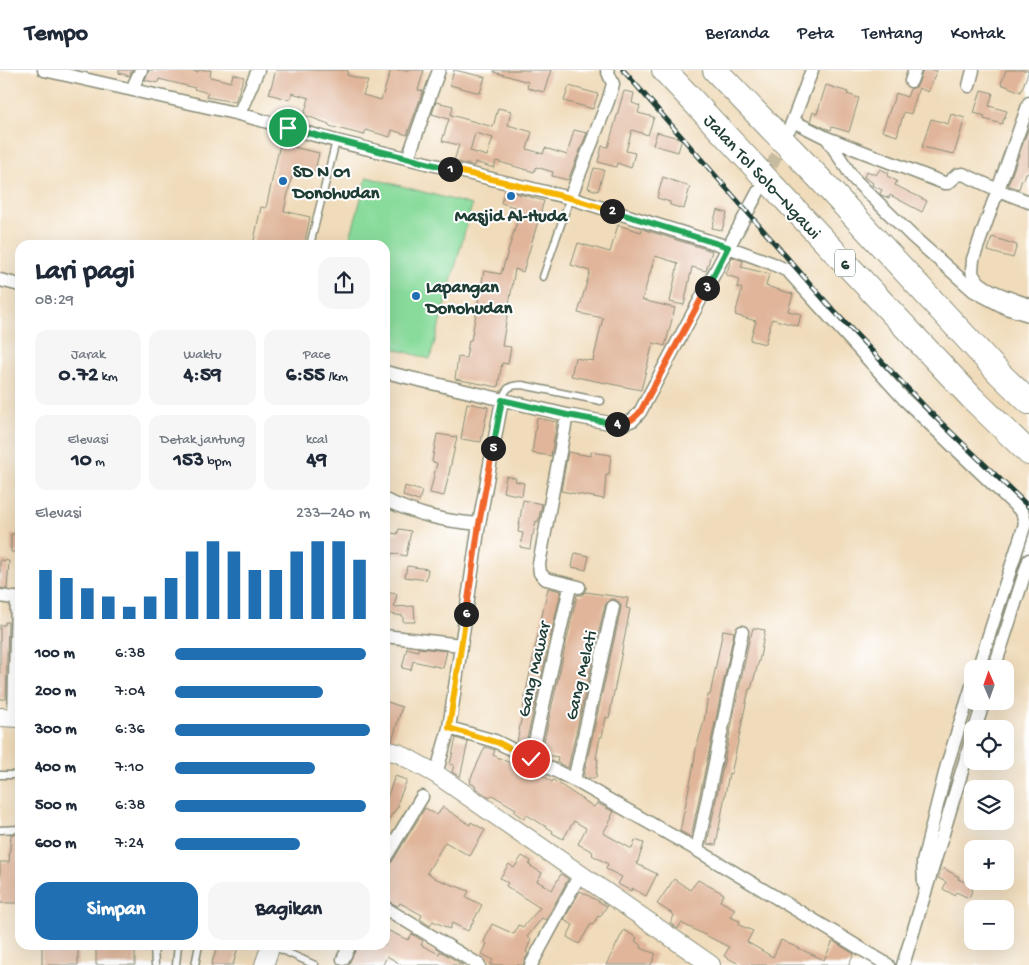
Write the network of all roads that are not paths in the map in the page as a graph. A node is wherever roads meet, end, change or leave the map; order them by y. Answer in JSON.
{"nodes":[{"id":1,"x":44,"y":70,"type":"edge"},
{"id":2,"x":141,"y":70,"type":"edge"},
{"id":3,"x":258,"y":70,"type":"edge"},
{"id":4,"x":439,"y":70,"type":"edge"},
{"id":5,"x":607,"y":70,"type":"edge"},
{"id":6,"x":664,"y":70,"type":"edge"},
{"id":7,"x":715,"y":70,"type":"edge"},
{"id":8,"x":812,"y":70,"type":"edge"},
{"id":9,"x":973,"y":70,"type":"edge"},
{"id":10,"x":969,"y":86,"type":"dead end"},
{"id":11,"x":132,"y":89,"type":"junction"},
{"id":12,"x":1029,"y":103,"type":"edge"},
{"id":13,"x":239,"y":114,"type":"junction"},
{"id":14,"x":793,"y":121,"type":"junction"},
{"id":15,"x":788,"y":133,"type":"tunnel mouth"},
{"id":16,"x":828,"y":138,"type":"junction"},
{"id":17,"x":336,"y":141,"type":"junction"},
{"id":18,"x":408,"y":158,"type":"junction"},
{"id":19,"x":998,"y":190,"type":"junction"},
{"id":20,"x":758,"y":192,"type":"tunnel mouth"},
{"id":21,"x":570,"y":198,"type":"junction"},
{"id":22,"x":1029,"y":202,"type":"edge"},
{"id":23,"x":311,"y":240,"type":"edge"},
{"id":24,"x":728,"y":247,"type":"junction"},
{"id":25,"x":543,"y":277,"type":"dead end"},
{"id":26,"x":0,"y":280,"type":"edge"},
{"id":27,"x":15,"y":284,"type":"edge"},
{"id":28,"x":1029,"y":305,"type":"edge"},
{"id":29,"x":1029,"y":316,"type":"edge"},
{"id":30,"x":390,"y":373,"type":"edge"},
{"id":31,"x":502,"y":400,"type":"junction"},
{"id":32,"x":601,"y":401,"type":"dead end"},
{"id":33,"x":1029,"y":402,"type":"edge"},
{"id":34,"x":567,"y":415,"type":"junction"},
{"id":35,"x":1029,"y":453,"type":"edge"},
{"id":36,"x":390,"y":502,"type":"edge"},
{"id":37,"x":479,"y":524,"type":"junction"},
{"id":38,"x":1029,"y":560,"type":"edge"},
{"id":39,"x":0,"y":596,"type":"edge"},
{"id":40,"x":15,"y":598,"type":"edge"},
{"id":41,"x":613,"y":607,"type":"dead end"},
{"id":42,"x":742,"y":632,"type":"dead end"},
{"id":43,"x":390,"y":637,"type":"edge"},
{"id":44,"x":461,"y":645,"type":"junction"},
{"id":45,"x":15,"y":649,"type":"edge"},
{"id":46,"x":981,"y":660,"type":"edge"},
{"id":47,"x":997,"y":660,"type":"edge"},
{"id":48,"x":964,"y":710,"type":"edge"},
{"id":49,"x":11,"y":718,"type":"edge"},
{"id":50,"x":449,"y":728,"type":"junction"},
{"id":51,"x":390,"y":751,"type":"edge"},
{"id":52,"x":531,"y":759,"type":"junction"},
{"id":53,"x":964,"y":764,"type":"edge"},
{"id":54,"x":0,"y":774,"type":"edge"},
{"id":55,"x":436,"y":774,"type":"junction"},
{"id":56,"x":15,"y":775,"type":"edge"},
{"id":57,"x":574,"y":780,"type":"junction"},
{"id":58,"x":422,"y":797,"type":"dead end"},
{"id":59,"x":15,"y":829,"type":"edge"},
{"id":60,"x":0,"y":830,"type":"edge"},
{"id":61,"x":390,"y":850,"type":"edge"},
{"id":62,"x":697,"y":850,"type":"junction"},
{"id":63,"x":580,"y":874,"type":"junction"},
{"id":64,"x":925,"y":892,"type":"junction"},
{"id":65,"x":390,"y":911,"type":"edge"},
{"id":66,"x":154,"y":950,"type":"edge"},
{"id":67,"x":178,"y":950,"type":"edge"},
{"id":68,"x":198,"y":950,"type":"edge"},
{"id":69,"x":269,"y":950,"type":"edge"},
{"id":70,"x":282,"y":950,"type":"edge"},
{"id":71,"x":348,"y":950,"type":"edge"},
{"id":72,"x":343,"y":959,"type":"dead end"},
{"id":73,"x":700,"y":962,"type":"edge"},
{"id":74,"x":155,"y":965,"type":"edge"},
{"id":75,"x":176,"y":965,"type":"edge"},
{"id":76,"x":195,"y":965,"type":"edge"},
{"id":77,"x":264,"y":965,"type":"edge"},
{"id":78,"x":315,"y":965,"type":"edge"},
{"id":79,"x":479,"y":965,"type":"edge"},
{"id":80,"x":531,"y":965,"type":"edge"},
{"id":81,"x":888,"y":965,"type":"edge"},
{"id":82,"x":903,"y":965,"type":"edge"}],
"edges":[{"from":1,"to":11,"type":"street"},
{"from":2,"to":11,"type":"street"},
{"from":3,"to":13,"type":"street"},
{"from":4,"to":18,"type":"street"},
{"from":5,"to":21,"type":"street"},
{"from":6,"to":35,"type":"highway","name":"Jalan Tol Solo–Ngawi","number":"6"},
{"from":7,"to":33,"type":"highway","number":"6"},
{"from":8,"to":14,"type":"street"},
{"from":9,"to":10,"type":"street"},
{"from":11,"to":13,"type":"street"},
{"from":12,"to":19,"type":"street"},
{"from":13,"to":17,"type":"street"},
{"from":14,"to":15,"type":"street"},
{"from":14,"to":16,"type":"street"},
{"from":16,"to":19,"type":"street"},
{"from":16,"to":29,"type":"street"},
{"from":17,"to":18,"type":"street"},
{"from":17,"to":23,"type":"lane"},
{"from":18,"to":21,"type":"street"},
{"from":19,"to":22,"type":"street"},
{"from":19,"to":28,"type":"street"},
{"from":20,"to":24,"type":"street"},
{"from":21,"to":24,"type":"street"},
{"from":21,"to":25,"type":"lane"},
{"from":24,"to":34,"type":"street"},
{"from":24,"to":46,"type":"street"},
{"from":26,"to":27,"type":"street"},
{"from":30,"to":31,"type":"street"},
{"from":31,"to":32,"type":"lane"},
{"from":31,"to":34,"type":"street"},
{"from":31,"to":37,"type":"street"},
{"from":34,"to":52,"type":"street","name":"Gang Mawar"},
{"from":36,"to":37,"type":"street"},
{"from":37,"to":44,"type":"street"},
{"from":38,"to":47,"type":"street"},
{"from":39,"to":40,"type":"street"},
{"from":41,"to":57,"type":"street","name":"Gang Melati"},
{"from":42,"to":62,"type":"street"},
{"from":43,"to":44,"type":"street"},
{"from":44,"to":50,"type":"street"},
{"from":45,"to":49,"type":"street"},
{"from":48,"to":64,"type":"street"},
{"from":50,"to":52,"type":"street"},
{"from":50,"to":55,"type":"street"},
{"from":51,"to":55,"type":"main road"},
{"from":52,"to":57,"type":"street"},
{"from":53,"to":64,"type":"street"},
{"from":54,"to":56,"type":"lane"},
{"from":55,"to":63,"type":"main road"},
{"from":57,"to":62,"type":"street"},
{"from":58,"to":61,"type":"street"},
{"from":59,"to":60,"type":"lane"},
{"from":62,"to":81,"type":"street"},
{"from":63,"to":73,"type":"main road"},
{"from":63,"to":80,"type":"street"},
{"from":64,"to":82,"type":"street"},
{"from":65,"to":79,"type":"street"},
{"from":66,"to":74,"type":"lane"},
{"from":67,"to":75,"type":"lane"},
{"from":68,"to":76,"type":"lane"},
{"from":69,"to":77,"type":"main road"},
{"from":70,"to":78,"type":"lane"},
{"from":71,"to":72,"type":"street"}]}
